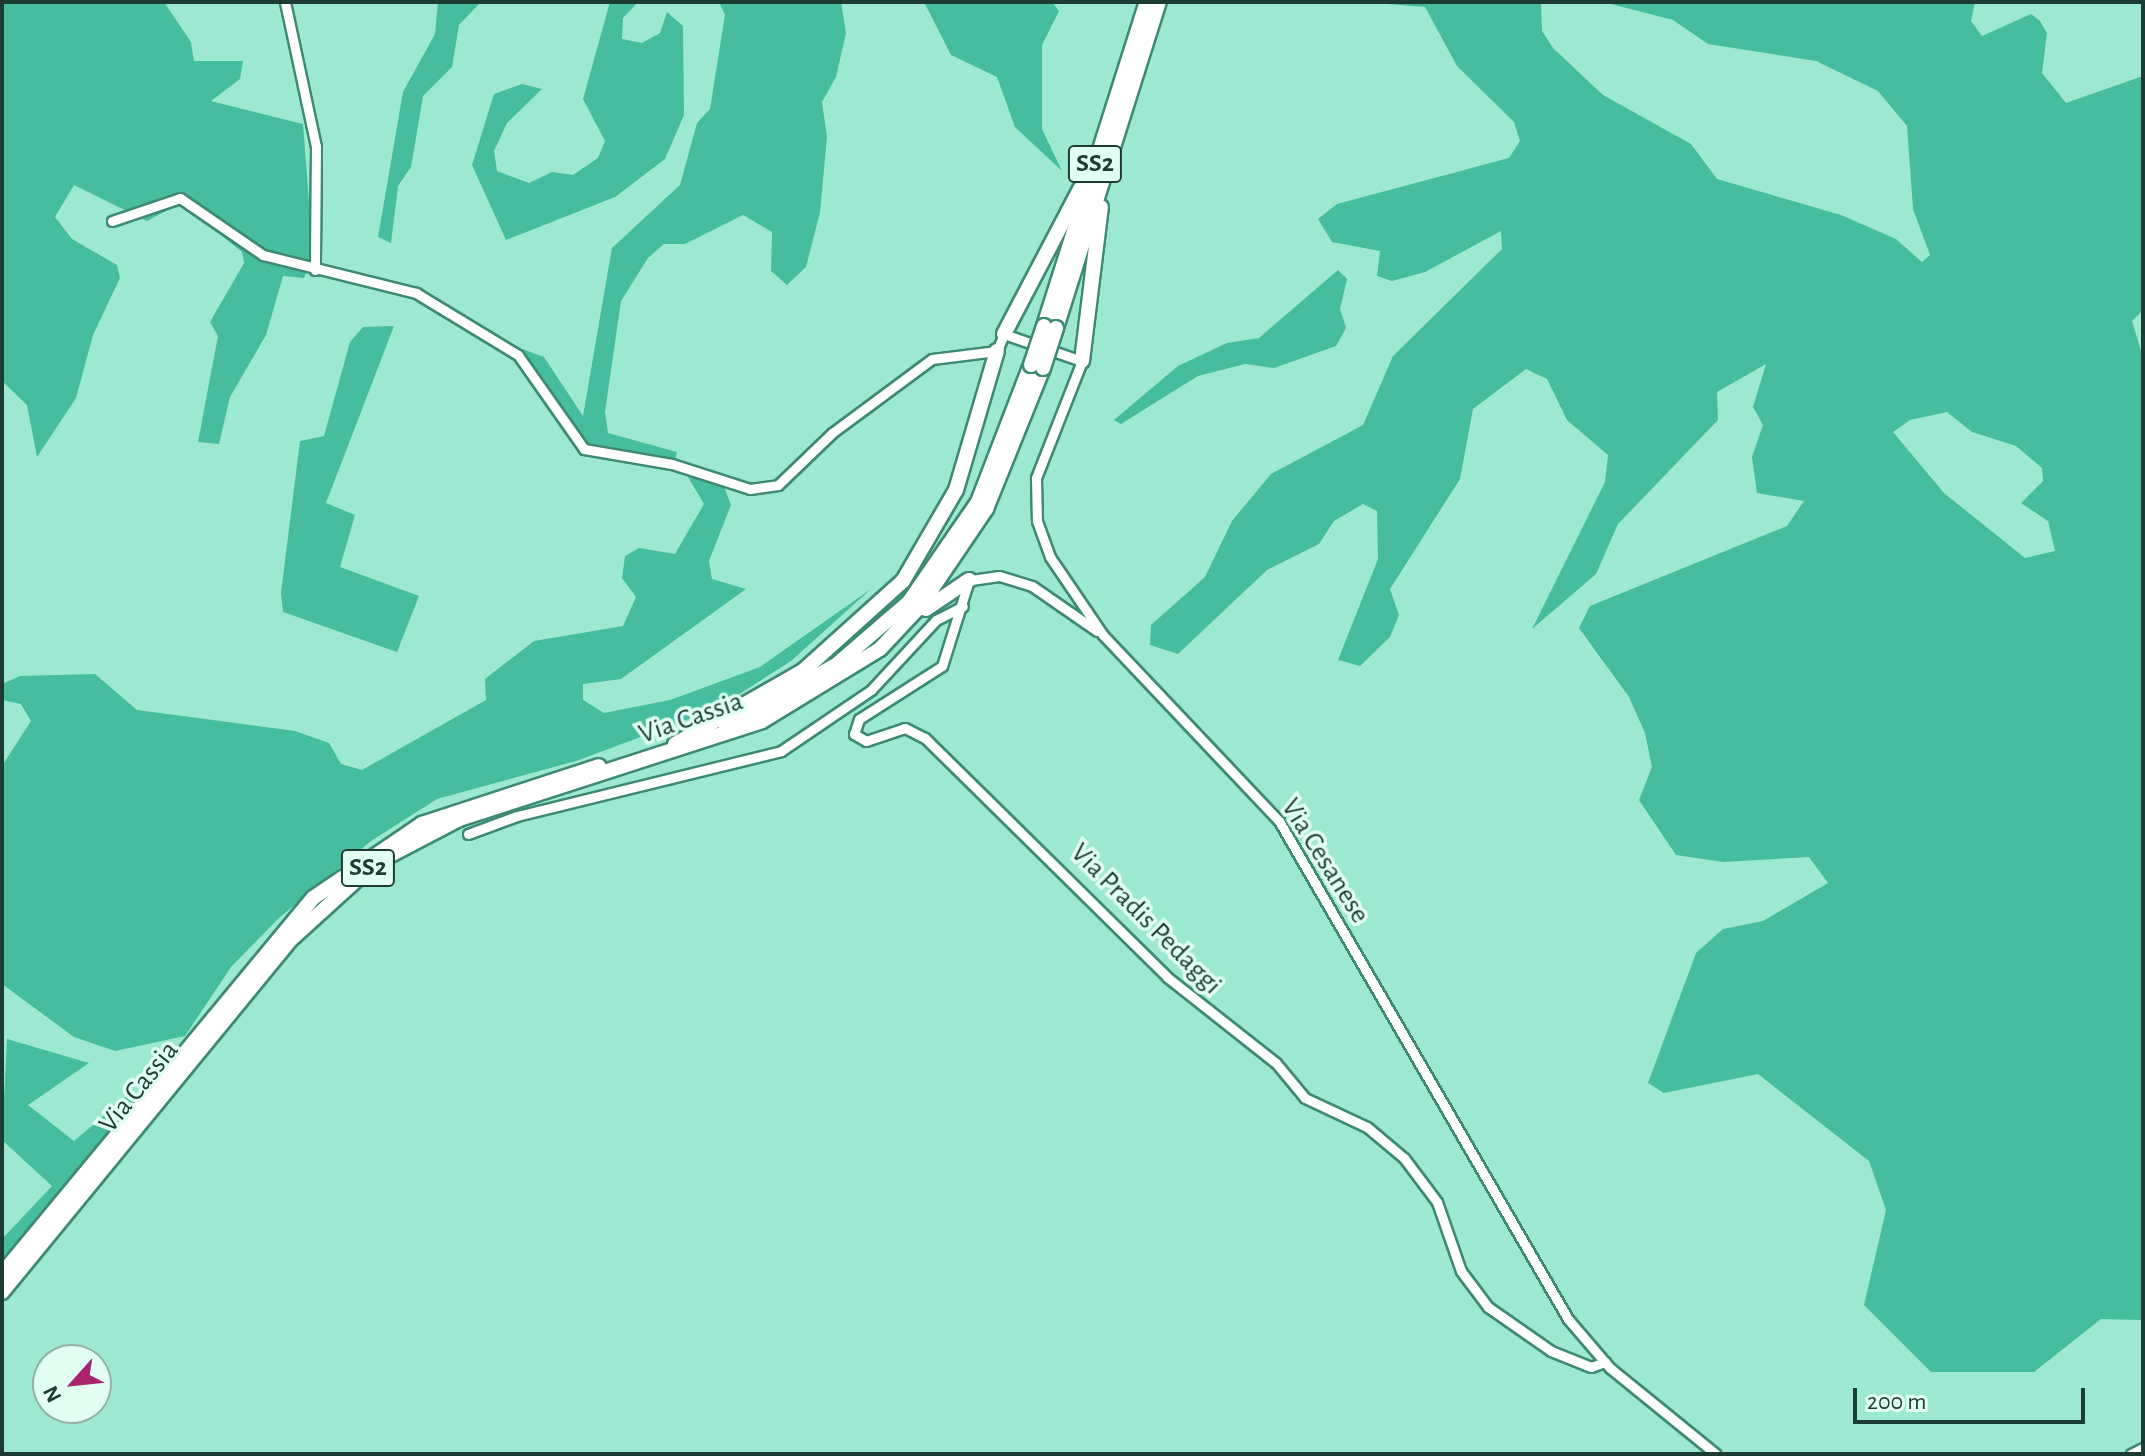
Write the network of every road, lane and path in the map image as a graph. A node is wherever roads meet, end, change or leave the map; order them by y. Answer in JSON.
{"nodes":[{"id":1,"x":285,"y":2,"type":"edge"},
{"id":2,"x":1147,"y":2,"type":"edge"},
{"id":3,"x":1159,"y":2,"type":"edge"},
{"id":4,"x":1117,"y":130,"type":"junction"},
{"id":5,"x":1099,"y":153,"type":"junction"},
{"id":6,"x":112,"y":221,"type":"dead end"},
{"id":7,"x":315,"y":270,"type":"junction"},
{"id":8,"x":1050,"y":327,"type":"junction"},
{"id":9,"x":1004,"y":334,"type":"junction"},
{"id":10,"x":997,"y":351,"type":"junction"},
{"id":11,"x":1082,"y":361,"type":"junction"},
{"id":12,"x":1037,"y":367,"type":"junction"},
{"id":13,"x":969,"y":580,"type":"junction"},
{"id":14,"x":963,"y":606,"type":"junction"},
{"id":15,"x":1103,"y":635,"type":"junction"},
{"id":16,"x":880,"y":649,"type":"junction"},
{"id":17,"x":675,"y":744,"type":"junction"},
{"id":18,"x":468,"y":834,"type":"dead end"},
{"id":19,"x":2,"y":1274,"type":"edge"},
{"id":20,"x":2,"y":1292,"type":"edge"},
{"id":21,"x":1605,"y":1362,"type":"junction"},
{"id":22,"x":2143,"y":1448,"type":"edge"},
{"id":23,"x":1716,"y":1454,"type":"edge"},
{"id":24,"x":2131,"y":1454,"type":"edge"}],
"edges":[{"from":1,"to":7,"type":"street"},
{"from":2,"to":5,"type":"highway","name":"Via Cassia","number":"SS2"},
{"from":3,"to":4,"type":"highway","name":"Via Cassia","number":"SS2"},
{"from":4,"to":8,"type":"highway","name":"Via Cassia","number":"SS2"},
{"from":4,"to":11,"type":"highway"},
{"from":5,"to":8,"type":"highway","name":"Via Cassia","number":"SS2"},
{"from":5,"to":9,"type":"highway"},
{"from":6,"to":7,"type":"street"},
{"from":7,"to":10,"type":"street"},
{"from":8,"to":12,"type":"highway","name":"Via Cassia","number":"SS2","bridge":true},
{"from":9,"to":10,"type":"street"},
{"from":9,"to":11,"type":"street"},
{"from":10,"to":17,"type":"highway"},
{"from":11,"to":15,"type":"street","name":"Via Cesanese"},
{"from":12,"to":16,"type":"highway","name":"Via Cassia","number":"SS2"},
{"from":12,"to":17,"type":"highway","name":"Via Cassia","number":"SS2"},
{"from":13,"to":14,"type":"street","name":"Via Pradis Pedaggi"},
{"from":13,"to":15,"type":"street"},
{"from":13,"to":16,"type":"highway"},
{"from":14,"to":18,"type":"street"},
{"from":14,"to":21,"type":"street","name":"Via Pradis Pedaggi"},
{"from":15,"to":21,"type":"street","name":"Via Cesanese"},
{"from":16,"to":20,"type":"highway","name":"Via Cassia","number":"SS2"},
{"from":17,"to":19,"type":"highway","name":"Via Cassia","number":"SS2"},
{"from":21,"to":23,"type":"street","name":"Via Cesanese"},
{"from":22,"to":24,"type":"street"}]}
